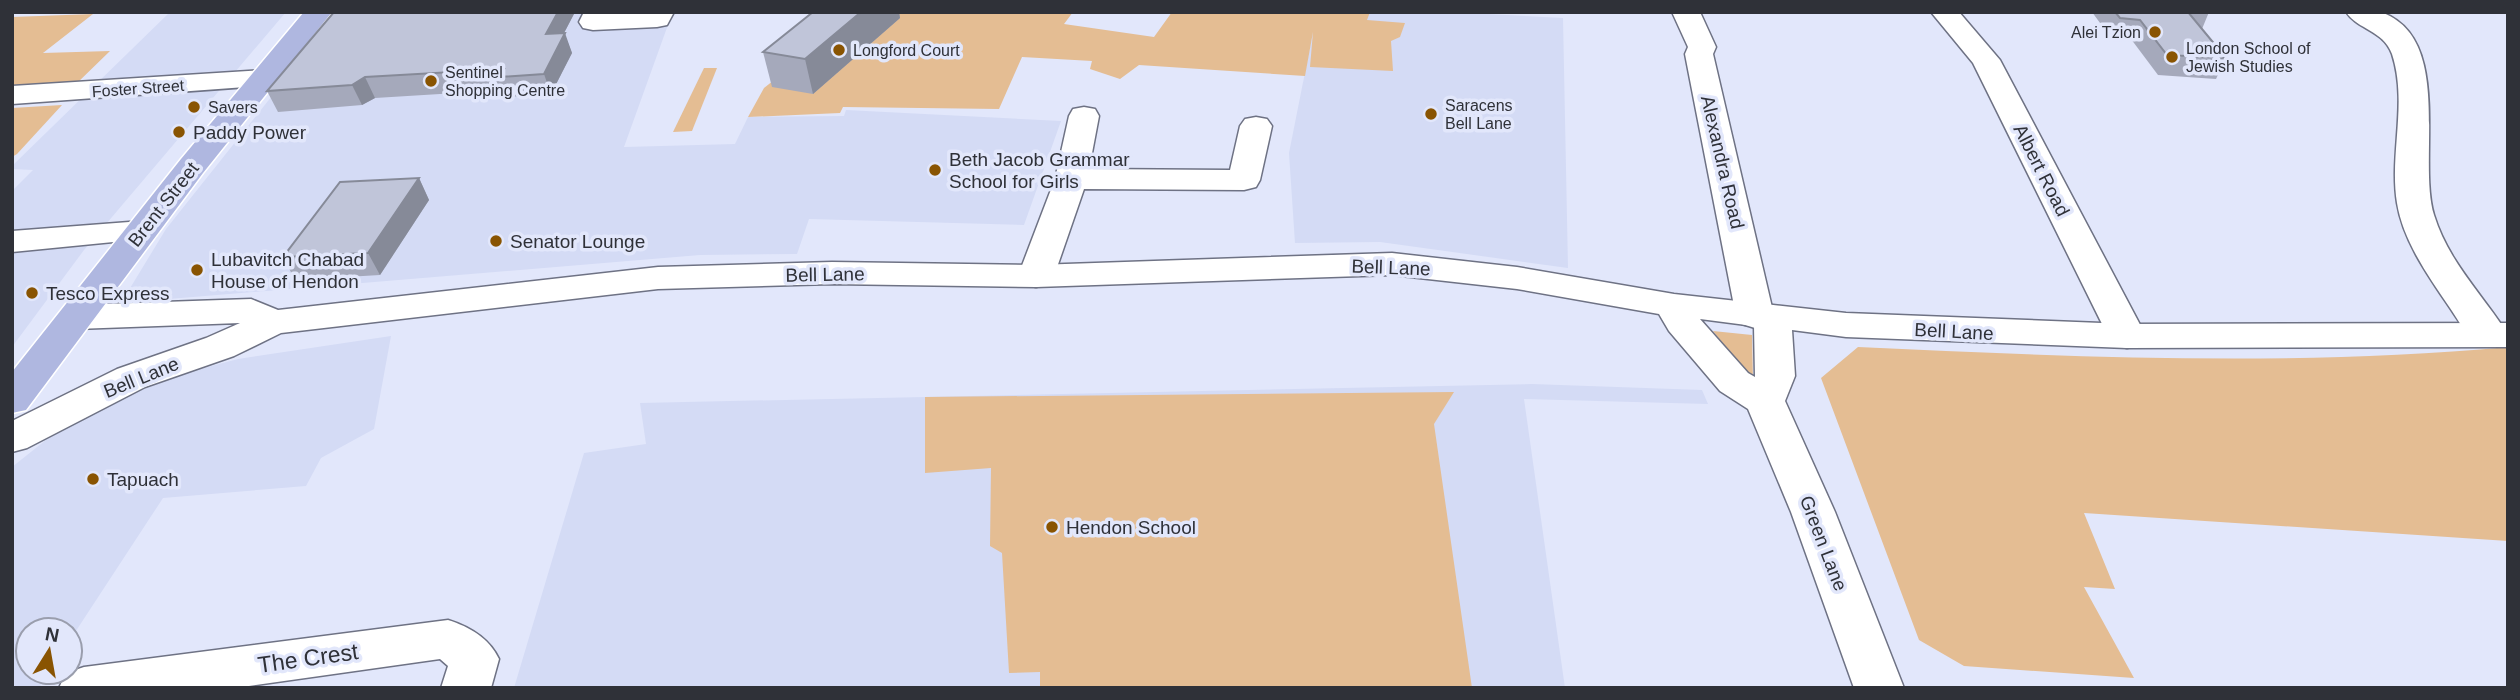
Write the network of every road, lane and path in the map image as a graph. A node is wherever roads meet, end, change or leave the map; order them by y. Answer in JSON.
{"nodes":[{"id":1,"x":319,"y":12,"type":"edge"},
{"id":2,"x":598,"y":12,"type":"edge"},
{"id":3,"x":660,"y":12,"type":"edge"},
{"id":4,"x":1686,"y":12,"type":"edge"},
{"id":5,"x":1944,"y":12,"type":"edge"},
{"id":6,"x":2360,"y":12,"type":"edge"},
{"id":7,"x":265,"y":79,"type":"junction"},
{"id":8,"x":12,"y":95,"type":"edge"},
{"id":9,"x":1084,"y":116,"type":"dead end"},
{"id":10,"x":1256,"y":126,"type":"dead end"},
{"id":11,"x":1071,"y":179,"type":"junction"},
{"id":12,"x":142,"y":231,"type":"junction"},
{"id":13,"x":12,"y":242,"type":"edge"},
{"id":14,"x":1036,"y":276,"type":"junction"},
{"id":15,"x":1674,"y":305,"type":"junction"},
{"id":16,"x":76,"y":317,"type":"junction"},
{"id":17,"x":1764,"y":317,"type":"junction"},
{"id":18,"x":273,"y":322,"type":"junction"},
{"id":19,"x":2498,"y":334,"type":"edge"},
{"id":20,"x":2127,"y":336,"type":"junction"},
{"id":21,"x":12,"y":400,"type":"edge"},
{"id":22,"x":1765,"y":401,"type":"junction"},
{"id":23,"x":12,"y":438,"type":"edge"},
{"id":24,"x":84,"y":688,"type":"edge"},
{"id":25,"x":466,"y":688,"type":"edge"},
{"id":26,"x":1879,"y":688,"type":"edge"}],
"edges":[{"from":1,"to":7,"type":"main road","name":"Brent Street"},
{"from":2,"to":3,"type":"street"},
{"from":4,"to":17,"type":"street","name":"Alexandra Road"},
{"from":5,"to":20,"type":"street","name":"Albert Road"},
{"from":6,"to":19,"type":"street"},
{"from":7,"to":8,"type":"street","name":"Foster Street"},
{"from":7,"to":12,"type":"main road","name":"Brent Street"},
{"from":9,"to":11,"type":"street"},
{"from":10,"to":11,"type":"street"},
{"from":11,"to":14,"type":"street"},
{"from":12,"to":13,"type":"street"},
{"from":12,"to":16,"type":"main road","name":"Brent Street"},
{"from":14,"to":15,"type":"street","name":"Bell Lane"},
{"from":14,"to":18,"type":"street","name":"Bell Lane"},
{"from":15,"to":17,"type":"street","name":"Bell Lane"},
{"from":15,"to":22,"type":"street"},
{"from":16,"to":18,"type":"street","name":"Bell Lane"},
{"from":16,"to":21,"type":"main road","name":"Brent Street"},
{"from":17,"to":20,"type":"street","name":"Bell Lane"},
{"from":17,"to":22,"type":"street"},
{"from":18,"to":23,"type":"street","name":"Bell Lane"},
{"from":19,"to":20,"type":"street","name":"Bell Lane"},
{"from":22,"to":26,"type":"street","name":"Green Lane"},
{"from":24,"to":25,"type":"street","name":"The Crest"}]}
